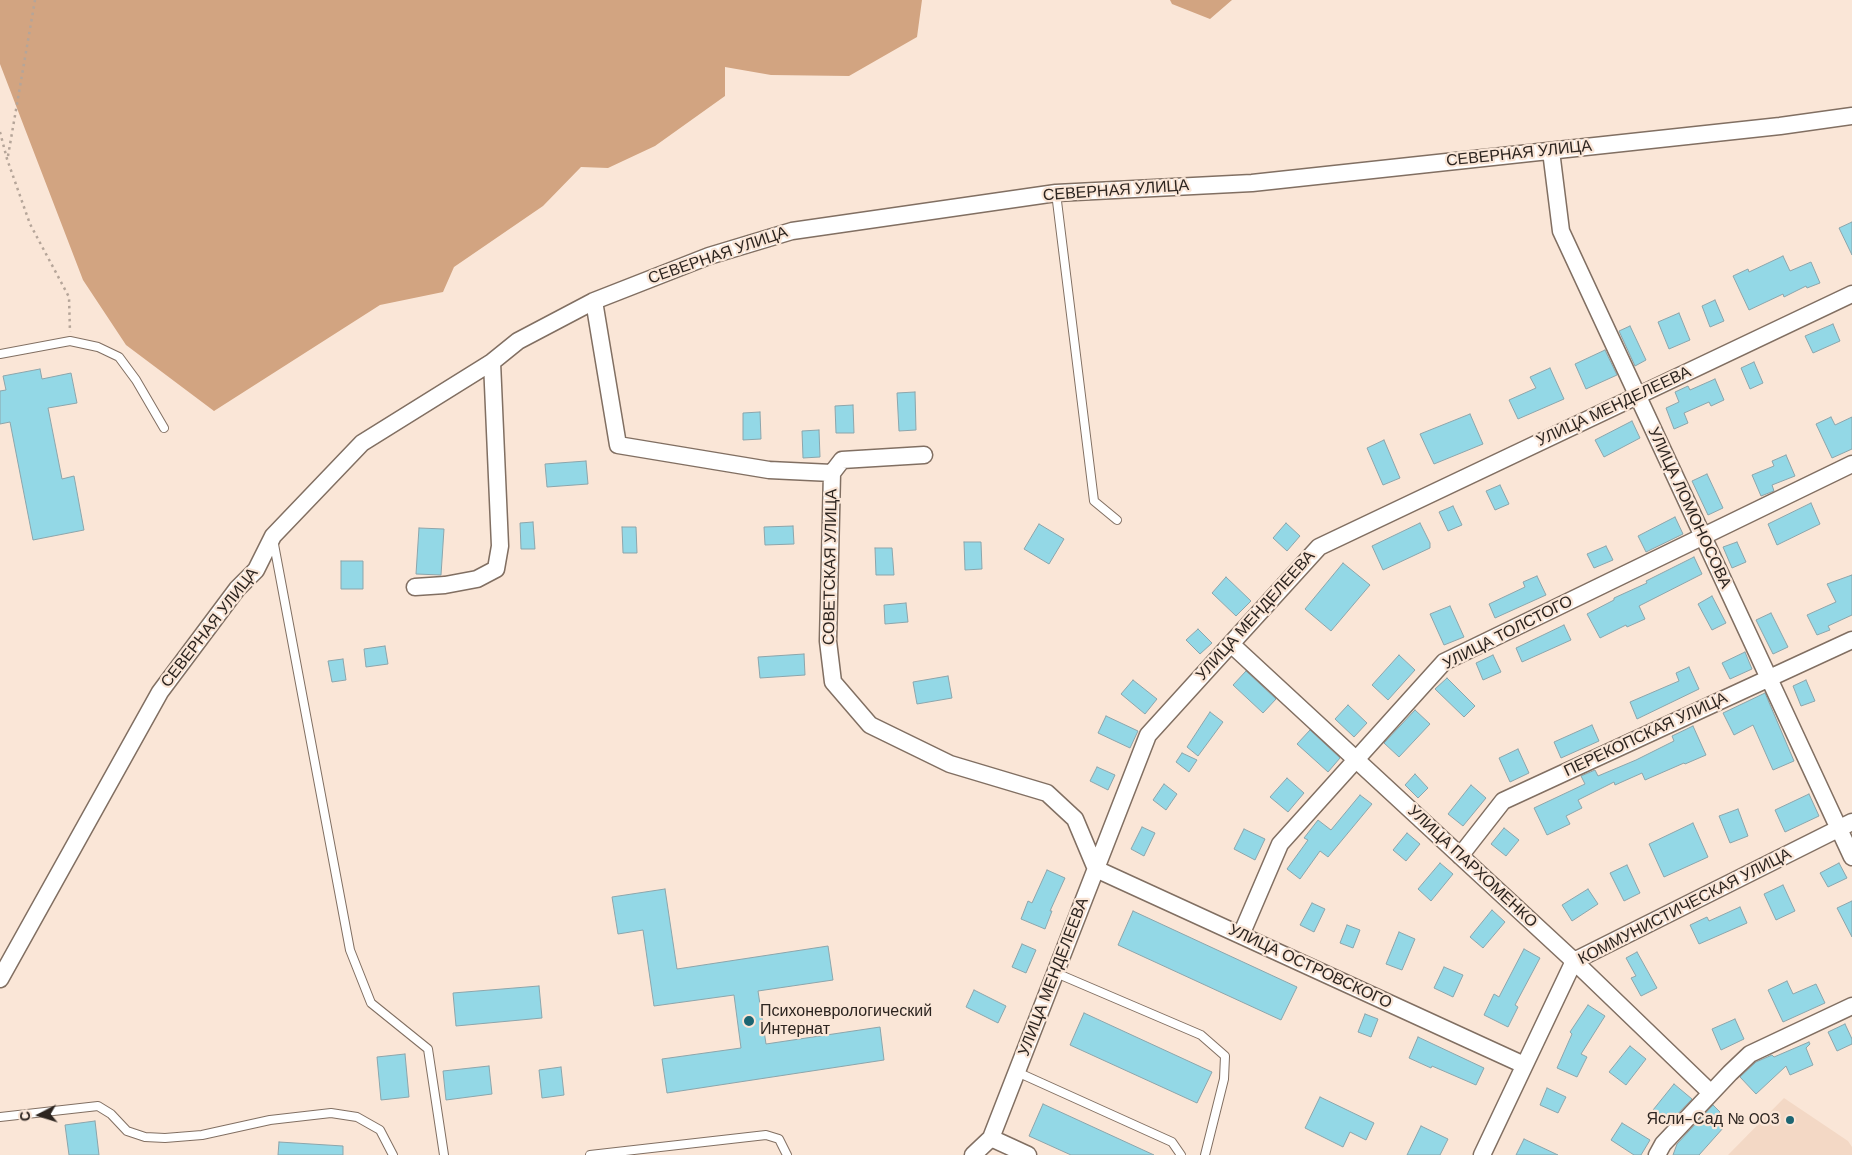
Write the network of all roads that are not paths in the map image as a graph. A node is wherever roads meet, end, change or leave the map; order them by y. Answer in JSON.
{"nodes":[{"id":1,"x":1852,"y":116,"type":"edge"},
{"id":2,"x":1551,"y":151,"type":"junction"},
{"id":3,"x":1056,"y":193,"type":"junction"},
{"id":4,"x":1852,"y":294,"type":"edge"},
{"id":5,"x":594,"y":300,"type":"junction"},
{"id":6,"x":0,"y":354,"type":"edge"},
{"id":7,"x":492,"y":362,"type":"junction"},
{"id":8,"x":1637,"y":396,"type":"junction"},
{"id":9,"x":164,"y":428,"type":"dead end"},
{"id":10,"x":924,"y":455,"type":"dead end"},
{"id":11,"x":1852,"y":464,"type":"edge"},
{"id":12,"x":832,"y":473,"type":"junction"},
{"id":13,"x":1117,"y":520,"type":"dead end"},
{"id":14,"x":273,"y":536,"type":"junction"},
{"id":15,"x":1703,"y":536,"type":"junction"},
{"id":16,"x":415,"y":587,"type":"dead end"},
{"id":17,"x":1852,"y":640,"type":"edge"},
{"id":18,"x":1231,"y":644,"type":"junction"},
{"id":19,"x":1768,"y":678,"type":"junction"},
{"id":20,"x":1356,"y":759,"type":"junction"},
{"id":21,"x":1845,"y":825,"type":"edge"},
{"id":22,"x":1460,"y":856,"type":"junction"},
{"id":23,"x":1852,"y":857,"type":"edge"},
{"id":24,"x":1096,"y":869,"type":"junction"},
{"id":25,"x":1240,"y":935,"type":"junction"},
{"id":26,"x":1574,"y":961,"type":"junction"},
{"id":27,"x":1056,"y":973,"type":"junction"},
{"id":28,"x":0,"y":979,"type":"edge"},
{"id":29,"x":1852,"y":1006,"type":"edge"},
{"id":30,"x":1524,"y":1065,"type":"junction"},
{"id":31,"x":1017,"y":1072,"type":"junction"},
{"id":32,"x":1711,"y":1094,"type":"junction"},
{"id":33,"x":0,"y":1117,"type":"edge"},
{"id":34,"x":991,"y":1138,"type":"junction"},
{"id":35,"x":393,"y":1155,"type":"edge"},
{"id":36,"x":444,"y":1155,"type":"edge"},
{"id":37,"x":590,"y":1155,"type":"edge"},
{"id":38,"x":787,"y":1155,"type":"edge"},
{"id":39,"x":973,"y":1155,"type":"edge"},
{"id":40,"x":1028,"y":1155,"type":"edge"},
{"id":41,"x":1181,"y":1155,"type":"edge"},
{"id":42,"x":1205,"y":1155,"type":"edge"},
{"id":43,"x":1482,"y":1155,"type":"edge"},
{"id":44,"x":1657,"y":1155,"type":"edge"}],
"edges":[{"from":1,"to":2,"type":"street","name":"СЕВЕРНАЯ УЛИЦА"},
{"from":2,"to":3,"type":"street","name":"СЕВЕРНАЯ УЛИЦА"},
{"from":2,"to":8,"type":"street","name":"УЛИЦА ЛОМОНОСОВА"},
{"from":3,"to":5,"type":"street","name":"СЕВЕРНАЯ УЛИЦА"},
{"from":3,"to":13,"type":"lane"},
{"from":4,"to":8,"type":"street","name":"УЛИЦА МЕНДЕЛЕЕВА"},
{"from":5,"to":7,"type":"street","name":"СЕВЕРНАЯ УЛИЦА"},
{"from":5,"to":12,"type":"street","name":"СОВЕТСКАЯ УЛИЦА"},
{"from":6,"to":9,"type":"lane"},
{"from":7,"to":14,"type":"street","name":"СЕВЕРНАЯ УЛИЦА"},
{"from":7,"to":16,"type":"street"},
{"from":8,"to":15,"type":"street","name":"УЛИЦА ЛОМОНОСОВА"},
{"from":8,"to":18,"type":"street","name":"УЛИЦА МЕНДЕЛЕЕВА"},
{"from":10,"to":12,"type":"street","name":"СОВЕТСКАЯ УЛИЦА"},
{"from":11,"to":15,"type":"street","name":"УЛИЦА ТОЛСТОГО"},
{"from":12,"to":24,"type":"street","name":"СОВЕТСКАЯ УЛИЦА"},
{"from":14,"to":28,"type":"street","name":"СЕВЕРНАЯ УЛИЦА"},
{"from":14,"to":36,"type":"lane"},
{"from":15,"to":19,"type":"street","name":"УЛИЦА ЛОМОНОСОВА"},
{"from":15,"to":20,"type":"street","name":"УЛИЦА ТОЛСТОГО"},
{"from":17,"to":19,"type":"street","name":"ПЕРЕКОПСКАЯ УЛИЦА"},
{"from":18,"to":20,"type":"street","name":"УЛИЦА ПАРХОМЕНКО"},
{"from":18,"to":24,"type":"street","name":"УЛИЦА МЕНДЕЛЕЕВА"},
{"from":19,"to":21,"type":"street","name":"УЛИЦА ЛОМОНОСОВА"},
{"from":19,"to":22,"type":"street","name":"ПЕРЕКОПСКАЯ УЛИЦА"},
{"from":20,"to":22,"type":"street","name":"УЛИЦА ПАРХОМЕНКО"},
{"from":20,"to":25,"type":"street","name":"УЛИЦА ТОЛСТОГО"},
{"from":21,"to":23,"type":"street","name":"УЛИЦА ЛОМОНОСОВА"},
{"from":21,"to":26,"type":"street","name":"КОММУНИСТИЧЕСКАЯ УЛИЦА"},
{"from":22,"to":26,"type":"street","name":"УЛИЦА ПАРХОМЕНКО"},
{"from":24,"to":25,"type":"street","name":"УЛИЦА ОСТРОВСКОГО"},
{"from":24,"to":27,"type":"street","name":"УЛИЦА МЕНДЕЛЕЕВА"},
{"from":25,"to":30,"type":"street","name":"УЛИЦА ОСТРОВСКОГО"},
{"from":26,"to":30,"type":"street","name":"КОММУНИСТИЧЕСКАЯ УЛИЦА"},
{"from":26,"to":32,"type":"street","name":"УЛИЦА ПАРХОМЕНКО"},
{"from":27,"to":31,"type":"street","name":"УЛИЦА МЕНДЕЛЕЕВА"},
{"from":27,"to":42,"type":"lane"},
{"from":29,"to":32,"type":"street"},
{"from":30,"to":43,"type":"street","name":"КОММУНИСТИЧЕСКАЯ УЛИЦА"},
{"from":31,"to":34,"type":"street","name":"УЛИЦА МЕНДЕЛЕЕВА"},
{"from":31,"to":41,"type":"lane"},
{"from":32,"to":44,"type":"street"},
{"from":33,"to":35,"type":"lane"},
{"from":34,"to":39,"type":"street"},
{"from":34,"to":40,"type":"street"},
{"from":37,"to":38,"type":"lane"}]}
